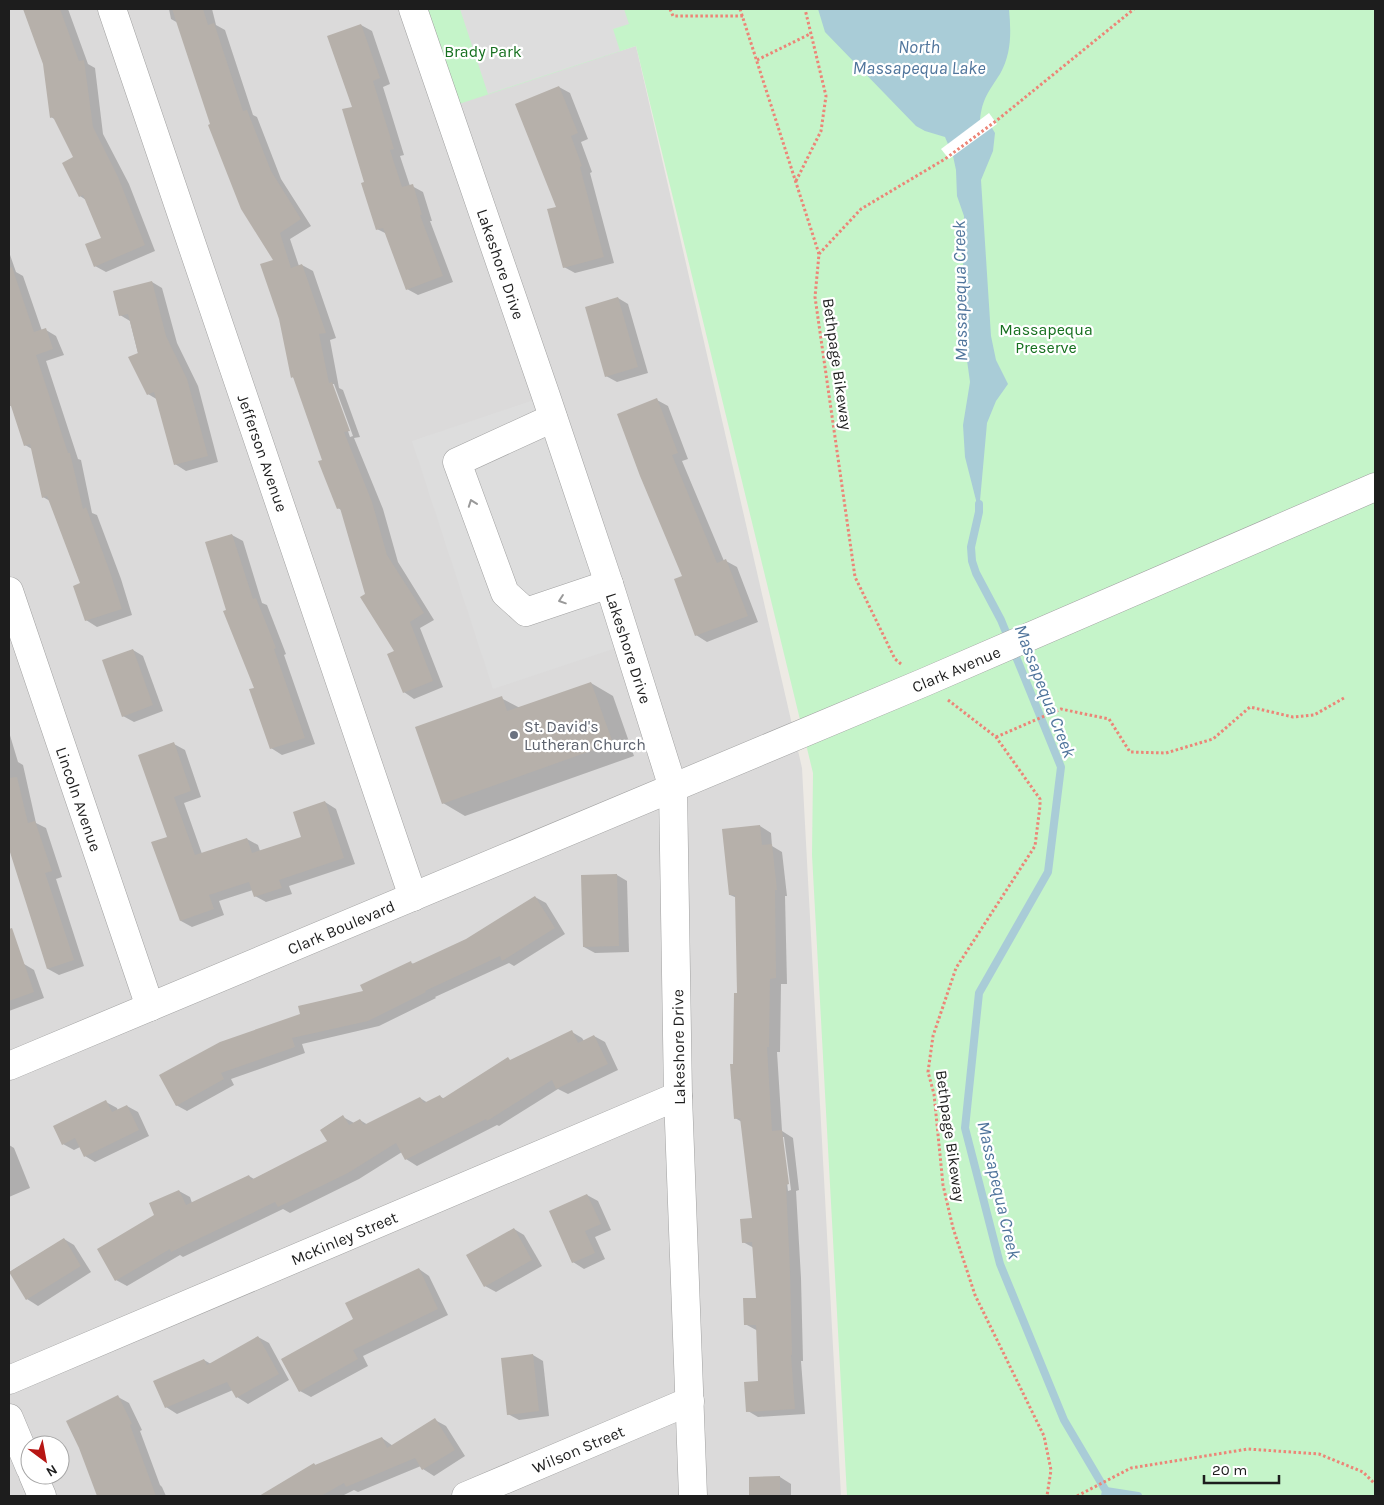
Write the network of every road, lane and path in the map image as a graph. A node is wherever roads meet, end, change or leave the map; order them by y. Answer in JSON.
{"nodes":[{"id":1,"x":112,"y":9,"type":"edge"},
{"id":2,"x":413,"y":9,"type":"edge"},
{"id":3,"x":670,"y":9,"type":"edge"},
{"id":4,"x":740,"y":9,"type":"edge"},
{"id":5,"x":805,"y":9,"type":"edge"},
{"id":6,"x":1134,"y":9,"type":"edge"},
{"id":7,"x":743,"y":16,"type":"junction"},
{"id":8,"x":810,"y":34,"type":"junction"},
{"id":9,"x":757,"y":60,"type":"junction"},
{"id":10,"x":796,"y":181,"type":"junction"},
{"id":11,"x":819,"y":254,"type":"junction"},
{"id":12,"x":553,"y":418,"type":"junction"},
{"id":13,"x":1375,"y":487,"type":"edge"},
{"id":14,"x":608,"y":584,"type":"junction"},
{"id":15,"x":9,"y":591,"type":"edge"},
{"id":16,"x":895,"y":659,"type":"dead end"},
{"id":17,"x":1344,"y":698,"type":"dead end"},
{"id":18,"x":951,"y":702,"type":"dead end"},
{"id":19,"x":996,"y":737,"type":"junction"},
{"id":20,"x":673,"y":788,"type":"junction"},
{"id":21,"x":413,"y":897,"type":"junction"},
{"id":22,"x":150,"y":1007,"type":"junction"},
{"id":23,"x":9,"y":1066,"type":"edge"},
{"id":24,"x":678,"y":1096,"type":"junction"},
{"id":25,"x":9,"y":1380,"type":"edge"},
{"id":26,"x":690,"y":1401,"type":"junction"},
{"id":27,"x":9,"y":1418,"type":"edge"},
{"id":28,"x":20,"y":1444,"type":"edge"},
{"id":29,"x":1375,"y":1484,"type":"edge"},
{"id":30,"x":466,"y":1496,"type":"edge"},
{"id":31,"x":694,"y":1496,"type":"edge"},
{"id":32,"x":1046,"y":1496,"type":"edge"},
{"id":33,"x":1077,"y":1496,"type":"edge"}],
"edges":[{"from":1,"to":21,"type":"street","name":"Jefferson Avenue"},
{"from":2,"to":12,"type":"street","name":"Lakeshore Drive"},
{"from":3,"to":7,"type":"path"},
{"from":4,"to":7,"type":"path"},
{"from":5,"to":8,"type":"path"},
{"from":6,"to":11,"type":"path"},
{"from":7,"to":9,"type":"path"},
{"from":8,"to":9,"type":"path"},
{"from":8,"to":10,"type":"path"},
{"from":9,"to":10,"type":"path"},
{"from":10,"to":11,"type":"path"},
{"from":11,"to":16,"type":"path","name":"Bethpage Bikeway"},
{"from":12,"to":14,"type":"street","name":"Lakeshore Drive"},
{"from":14,"to":12,"type":"street","one_way":true},
{"from":13,"to":20,"type":"street","name":"Clark Avenue"},
{"from":14,"to":20,"type":"street","name":"Lakeshore Drive"},
{"from":15,"to":22,"type":"street","name":"Lincoln Avenue"},
{"from":17,"to":19,"type":"path"},
{"from":18,"to":19,"type":"path","name":"Bethpage Bikeway"},
{"from":19,"to":32,"type":"path","name":"Bethpage Bikeway"},
{"from":20,"to":21,"type":"street","name":"Clark Boulevard"},
{"from":20,"to":24,"type":"street","name":"Lakeshore Drive"},
{"from":21,"to":22,"type":"street","name":"Clark Boulevard"},
{"from":22,"to":23,"type":"street","name":"Clark Boulevard"},
{"from":24,"to":25,"type":"street","name":"McKinley Street"},
{"from":24,"to":26,"type":"street","name":"Lakeshore Drive"},
{"from":26,"to":30,"type":"street","name":"Wilson Street"},
{"from":26,"to":31,"type":"street","name":"Lakeshore Drive"},
{"from":27,"to":28,"type":"street"},
{"from":29,"to":33,"type":"path"}]}
